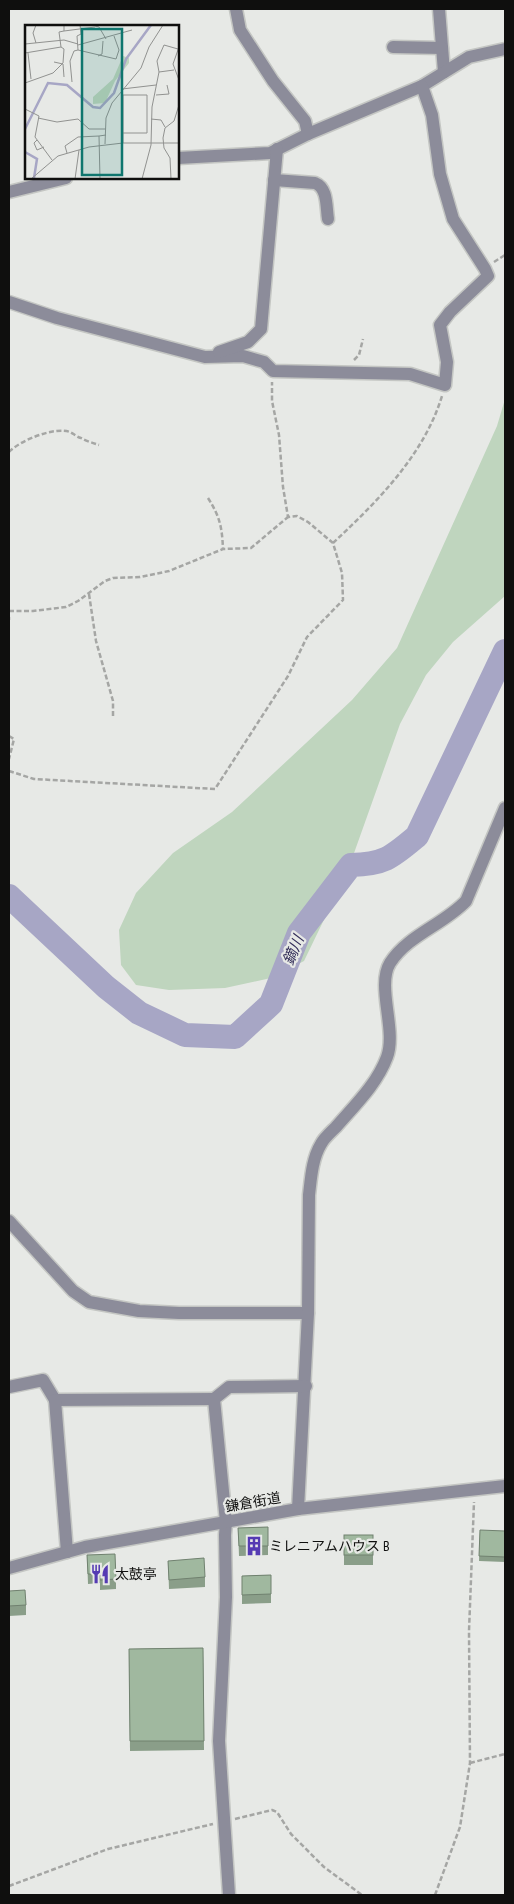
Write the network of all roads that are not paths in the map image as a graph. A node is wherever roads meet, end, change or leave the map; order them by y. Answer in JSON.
{"nodes":[{"id":1,"x":236,"y":9,"type":"edge"},
{"id":2,"x":439,"y":9,"type":"edge"},
{"id":3,"x":392,"y":47,"type":"dead end"},
{"id":4,"x":442,"y":48,"type":"junction"},
{"id":5,"x":505,"y":49,"type":"edge"},
{"id":6,"x":444,"y":72,"type":"junction"},
{"id":7,"x":422,"y":86,"type":"junction"},
{"id":8,"x":308,"y":134,"type":"junction"},
{"id":9,"x":277,"y":149,"type":"junction"},
{"id":10,"x":179,"y":158,"type":"edge"},
{"id":11,"x":62,"y":179,"type":"edge"},
{"id":12,"x":274,"y":180,"type":"junction"},
{"id":13,"x":9,"y":192,"type":"edge"},
{"id":14,"x":328,"y":220,"type":"dead end"},
{"id":15,"x":9,"y":302,"type":"edge"},
{"id":16,"x":205,"y":357,"type":"junction"},
{"id":17,"x":505,"y":808,"type":"edge"},
{"id":18,"x":9,"y":1221,"type":"edge"},
{"id":19,"x":308,"y":1313,"type":"junction"},
{"id":20,"x":306,"y":1386,"type":"junction"},
{"id":21,"x":9,"y":1388,"type":"edge"},
{"id":22,"x":214,"y":1399,"type":"junction"},
{"id":23,"x":55,"y":1400,"type":"junction"},
{"id":24,"x":505,"y":1486,"type":"edge"},
{"id":25,"x":298,"y":1509,"type":"junction"},
{"id":26,"x":226,"y":1522,"type":"junction"},
{"id":27,"x":67,"y":1552,"type":"junction"},
{"id":28,"x":9,"y":1568,"type":"edge"},
{"id":29,"x":229,"y":1895,"type":"edge"}],
"edges":[{"from":1,"to":8,"type":"street"},
{"from":2,"to":4,"type":"street"},
{"from":3,"to":4,"type":"street"},
{"from":4,"to":6,"type":"street"},
{"from":5,"to":6,"type":"street"},
{"from":6,"to":7,"type":"street"},
{"from":7,"to":8,"type":"street"},
{"from":7,"to":16,"type":"street"},
{"from":8,"to":9,"type":"street"},
{"from":9,"to":10,"type":"street"},
{"from":9,"to":12,"type":"street"},
{"from":11,"to":13,"type":"street"},
{"from":12,"to":14,"type":"street"},
{"from":12,"to":16,"type":"street"},
{"from":15,"to":16,"type":"street"},
{"from":17,"to":19,"type":"street"},
{"from":18,"to":19,"type":"street"},
{"from":19,"to":20,"type":"street"},
{"from":20,"to":22,"type":"street"},
{"from":20,"to":25,"type":"street"},
{"from":21,"to":23,"type":"street"},
{"from":22,"to":23,"type":"street"},
{"from":22,"to":26,"type":"street"},
{"from":23,"to":27,"type":"street"},
{"from":24,"to":25,"type":"street","name":"鎌倉街道"},
{"from":25,"to":26,"type":"street","name":"鎌倉街道"},
{"from":26,"to":27,"type":"street","name":"鎌倉街道"},
{"from":26,"to":29,"type":"street"},
{"from":27,"to":28,"type":"street","name":"鎌倉街道"}]}
